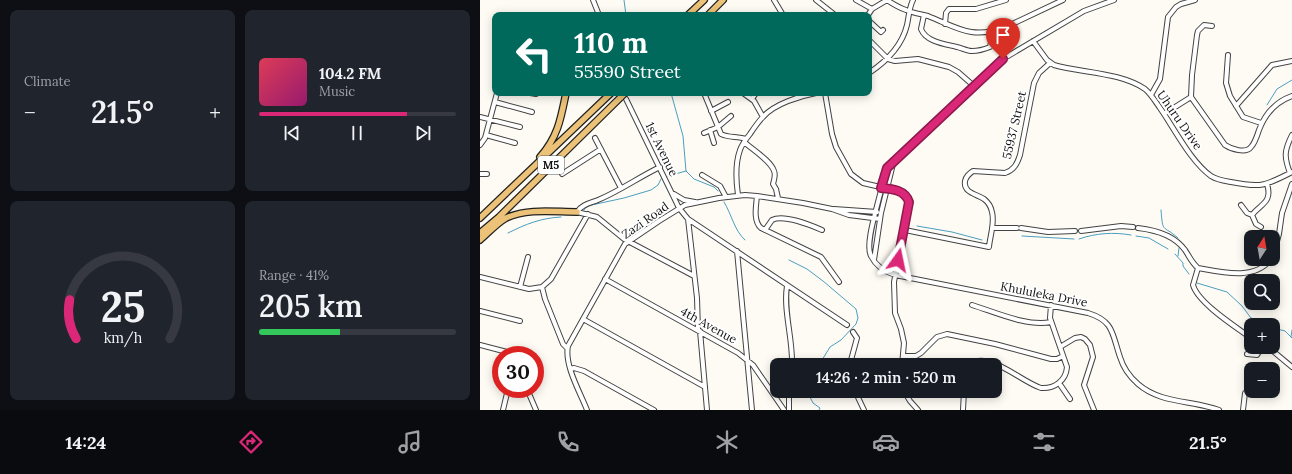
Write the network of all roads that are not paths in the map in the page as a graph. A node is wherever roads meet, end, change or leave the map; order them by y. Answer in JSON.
{"nodes":[{"id":1,"x":593,"y":0,"type":"edge"},
{"id":2,"x":704,"y":0,"type":"edge"},
{"id":3,"x":724,"y":0,"type":"edge"},
{"id":4,"x":774,"y":0,"type":"edge"},
{"id":5,"x":816,"y":0,"type":"edge"},
{"id":6,"x":856,"y":0,"type":"edge"},
{"id":7,"x":887,"y":0,"type":"edge"},
{"id":8,"x":913,"y":0,"type":"edge"},
{"id":9,"x":1006,"y":0,"type":"edge"},
{"id":10,"x":1062,"y":0,"type":"edge"},
{"id":11,"x":1114,"y":0,"type":"edge"},
{"id":12,"x":1195,"y":0,"type":"edge"},
{"id":13,"x":872,"y":9,"type":"junction"},
{"id":14,"x":909,"y":11,"type":"junction"},
{"id":15,"x":598,"y":12,"type":"edge"},
{"id":16,"x":691,"y":12,"type":"edge"},
{"id":17,"x":711,"y":12,"type":"edge"},
{"id":18,"x":781,"y":12,"type":"edge"},
{"id":19,"x":831,"y":12,"type":"edge"},
{"id":20,"x":870,"y":12,"type":"edge"},
{"id":21,"x":926,"y":16,"type":"junction"},
{"id":22,"x":872,"y":24,"type":"edge"},
{"id":23,"x":945,"y":24,"type":"junction"},
{"id":24,"x":1212,"y":26,"type":"dead end"},
{"id":25,"x":883,"y":30,"type":"dead end"},
{"id":26,"x":990,"y":31,"type":"junction"},
{"id":27,"x":1033,"y":41,"type":"junction"},
{"id":28,"x":872,"y":43,"type":"edge"},
{"id":29,"x":1228,"y":55,"type":"dead end"},
{"id":30,"x":888,"y":59,"type":"junction"},
{"id":31,"x":1292,"y":61,"type":"edge"},
{"id":32,"x":1050,"y":63,"type":"junction"},
{"id":33,"x":872,"y":71,"type":"edge"},
{"id":34,"x":974,"y":86,"type":"junction"},
{"id":35,"x":496,"y":96,"type":"edge"},
{"id":36,"x":565,"y":96,"type":"edge"},
{"id":37,"x":608,"y":96,"type":"edge"},
{"id":38,"x":623,"y":96,"type":"edge"},
{"id":39,"x":624,"y":96,"type":"edge"},
{"id":40,"x":705,"y":96,"type":"edge"},
{"id":41,"x":748,"y":96,"type":"edge"},
{"id":42,"x":754,"y":96,"type":"edge"},
{"id":43,"x":804,"y":96,"type":"edge"},
{"id":44,"x":826,"y":96,"type":"edge"},
{"id":45,"x":1151,"y":96,"type":"junction"},
{"id":46,"x":1292,"y":96,"type":"edge"},
{"id":47,"x":1191,"y":97,"type":"junction"},
{"id":48,"x":752,"y":99,"type":"junction"},
{"id":49,"x":495,"y":102,"type":"junction"},
{"id":50,"x":728,"y":102,"type":"dead end"},
{"id":51,"x":1236,"y":106,"type":"junction"},
{"id":52,"x":711,"y":111,"type":"junction"},
{"id":53,"x":532,"y":112,"type":"dead end"},
{"id":54,"x":1164,"y":114,"type":"junction"},
{"id":55,"x":480,"y":116,"type":"edge"},
{"id":56,"x":731,"y":116,"type":"dead end"},
{"id":57,"x":763,"y":117,"type":"junction"},
{"id":58,"x":490,"y":119,"type":"junction"},
{"id":59,"x":1261,"y":123,"type":"junction"},
{"id":60,"x":520,"y":127,"type":"dead end"},
{"id":61,"x":718,"y":127,"type":"junction"},
{"id":62,"x":710,"y":130,"type":"junction"},
{"id":63,"x":704,"y":133,"type":"dead end"},
{"id":64,"x":486,"y":135,"type":"junction"},
{"id":65,"x":1292,"y":135,"type":"edge"},
{"id":66,"x":596,"y":138,"type":"dead end"},
{"id":67,"x":745,"y":141,"type":"junction"},
{"id":68,"x":515,"y":143,"type":"dead end"},
{"id":69,"x":714,"y":143,"type":"dead end"},
{"id":70,"x":480,"y":145,"type":"edge"},
{"id":71,"x":601,"y":149,"type":"junction"},
{"id":72,"x":893,"y":164,"type":"junction"},
{"id":73,"x":660,"y":167,"type":"junction"},
{"id":74,"x":1291,"y":173,"type":"edge"},
{"id":75,"x":480,"y":174,"type":"edge"},
{"id":76,"x":487,"y":174,"type":"dead end"},
{"id":77,"x":562,"y":174,"type":"dead end"},
{"id":78,"x":702,"y":175,"type":"dead end"},
{"id":79,"x":521,"y":180,"type":"junction"},
{"id":80,"x":1266,"y":184,"type":"junction"},
{"id":81,"x":1292,"y":184,"type":"edge"},
{"id":82,"x":621,"y":188,"type":"junction"},
{"id":83,"x":881,"y":188,"type":"junction"},
{"id":84,"x":887,"y":188,"type":"junction"},
{"id":85,"x":672,"y":192,"type":"junction"},
{"id":86,"x":738,"y":196,"type":"junction"},
{"id":87,"x":757,"y":196,"type":"junction"},
{"id":88,"x":726,"y":197,"type":"junction"},
{"id":89,"x":778,"y":198,"type":"junction"},
{"id":90,"x":697,"y":202,"type":"junction"},
{"id":91,"x":1241,"y":205,"type":"dead end"},
{"id":92,"x":679,"y":208,"type":"junction"},
{"id":93,"x":832,"y":209,"type":"junction"},
{"id":94,"x":577,"y":212,"type":"junction"},
{"id":95,"x":875,"y":212,"type":"junction"},
{"id":96,"x":881,"y":212,"type":"junction"},
{"id":97,"x":588,"y":214,"type":"junction"},
{"id":98,"x":1252,"y":215,"type":"junction"},
{"id":99,"x":480,"y":218,"type":"edge"},
{"id":100,"x":688,"y":218,"type":"junction"},
{"id":101,"x":874,"y":218,"type":"junction"},
{"id":102,"x":880,"y":219,"type":"junction"},
{"id":103,"x":1262,"y":227,"type":"dead end"},
{"id":104,"x":992,"y":228,"type":"junction"},
{"id":105,"x":765,"y":230,"type":"junction"},
{"id":106,"x":822,"y":230,"type":"dead end"},
{"id":107,"x":905,"y":230,"type":"junction"},
{"id":108,"x":1280,"y":230,"type":"edge"},
{"id":109,"x":1075,"y":231,"type":"dead end"},
{"id":110,"x":1081,"y":231,"type":"dead end"},
{"id":111,"x":480,"y":233,"type":"edge"},
{"id":112,"x":480,"y":240,"type":"edge"},
{"id":113,"x":629,"y":241,"type":"junction"},
{"id":114,"x":737,"y":251,"type":"junction"},
{"id":115,"x":528,"y":257,"type":"dead end"},
{"id":116,"x":874,"y":260,"type":"junction"},
{"id":117,"x":1264,"y":266,"type":"edge"},
{"id":118,"x":1198,"y":268,"type":"junction"},
{"id":119,"x":895,"y":275,"type":"junction"},
{"id":120,"x":694,"y":276,"type":"junction"},
{"id":121,"x":480,"y":277,"type":"edge"},
{"id":122,"x":605,"y":279,"type":"junction"},
{"id":123,"x":839,"y":282,"type":"dead end"},
{"id":124,"x":787,"y":286,"type":"junction"},
{"id":125,"x":520,"y":287,"type":"junction"},
{"id":126,"x":542,"y":287,"type":"junction"},
{"id":127,"x":972,"y":305,"type":"dead end"},
{"id":128,"x":1051,"y":305,"type":"junction"},
{"id":129,"x":480,"y":311,"type":"edge"},
{"id":130,"x":583,"y":318,"type":"junction"},
{"id":131,"x":520,"y":321,"type":"dead end"},
{"id":132,"x":1051,"y":322,"type":"junction"},
{"id":133,"x":847,"y":325,"type":"dead end"},
{"id":134,"x":699,"y":331,"type":"junction"},
{"id":135,"x":853,"y":332,"type":"dead end"},
{"id":136,"x":1244,"y":333,"type":"edge"},
{"id":137,"x":480,"y":345,"type":"edge"},
{"id":138,"x":1060,"y":347,"type":"junction"},
{"id":139,"x":492,"y":348,"type":"edge"},
{"id":140,"x":567,"y":348,"type":"junction"},
{"id":141,"x":1247,"y":354,"type":"dead end"},
{"id":142,"x":1258,"y":354,"type":"edge"},
{"id":143,"x":1276,"y":354,"type":"edge"},
{"id":144,"x":903,"y":356,"type":"joint"},
{"id":145,"x":1063,"y":356,"type":"junction"},
{"id":146,"x":792,"y":358,"type":"edge"},
{"id":147,"x":852,"y":358,"type":"edge"},
{"id":148,"x":748,"y":361,"type":"junction"},
{"id":149,"x":1292,"y":367,"type":"edge"},
{"id":150,"x":1002,"y":368,"type":"edge"},
{"id":151,"x":570,"y":369,"type":"junction"},
{"id":152,"x":1058,"y":383,"type":"junction"},
{"id":153,"x":705,"y":386,"type":"junction"},
{"id":154,"x":506,"y":398,"type":"edge"},
{"id":155,"x":531,"y":398,"type":"edge"},
{"id":156,"x":789,"y":398,"type":"edge"},
{"id":157,"x":858,"y":398,"type":"edge"},
{"id":158,"x":908,"y":398,"type":"edge"},
{"id":159,"x":964,"y":398,"type":"edge"},
{"id":160,"x":1244,"y":398,"type":"edge"},
{"id":161,"x":1070,"y":399,"type":"dead end"},
{"id":162,"x":503,"y":410,"type":"edge"},
{"id":163,"x":536,"y":410,"type":"edge"},
{"id":164,"x":587,"y":410,"type":"edge"},
{"id":165,"x":654,"y":410,"type":"edge"},
{"id":166,"x":707,"y":410,"type":"edge"},
{"id":167,"x":752,"y":410,"type":"edge"},
{"id":168,"x":784,"y":410,"type":"edge"},
{"id":169,"x":789,"y":410,"type":"edge"},
{"id":170,"x":864,"y":410,"type":"edge"},
{"id":171,"x":918,"y":410,"type":"edge"},
{"id":172,"x":963,"y":410,"type":"edge"},
{"id":173,"x":1094,"y":410,"type":"edge"},
{"id":174,"x":1218,"y":410,"type":"edge"},
{"id":175,"x":1243,"y":410,"type":"edge"}],
"edges":[{"from":1,"to":15,"type":"street"},
{"from":2,"to":16,"type":"main road"},
{"from":3,"to":17,"type":"main road"},
{"from":4,"to":18,"type":"street"},
{"from":5,"to":19,"type":"street"},
{"from":6,"to":13,"type":"street"},
{"from":7,"to":13,"type":"street"},
{"from":7,"to":14,"type":"street"},
{"from":8,"to":14,"type":"street"},
{"from":9,"to":23,"type":"street"},
{"from":10,"to":26,"type":"street"},
{"from":11,"to":27,"type":"street"},
{"from":12,"to":45,"type":"street"},
{"from":13,"to":20,"type":"street"},
{"from":14,"to":21,"type":"street"},
{"from":14,"to":30,"type":"street"},
{"from":21,"to":23,"type":"street"},
{"from":21,"to":26,"type":"street"},
{"from":22,"to":25,"type":"street"},
{"from":23,"to":26,"type":"street"},
{"from":24,"to":47,"type":"street"},
{"from":27,"to":32,"type":"street"},
{"from":27,"to":34,"type":"street"},
{"from":28,"to":30,"type":"street"},
{"from":29,"to":51,"type":"street"},
{"from":30,"to":33,"type":"street"},
{"from":30,"to":34,"type":"street"},
{"from":31,"to":51,"type":"street"},
{"from":32,"to":45,"type":"street","name":"Uhuru Drive"},
{"from":32,"to":104,"type":"street","name":"55937 Street"},
{"from":34,"to":72,"type":"street"},
{"from":35,"to":49,"type":"street"},
{"from":36,"to":79,"type":"main road"},
{"from":37,"to":79,"type":"main road","number":"M5"},
{"from":38,"to":111,"type":"main road","number":"M5"},
{"from":39,"to":73,"type":"street","name":"1st Avenue"},
{"from":40,"to":52,"type":"street"},
{"from":41,"to":48,"type":"street"},
{"from":42,"to":48,"type":"street"},
{"from":43,"to":57,"type":"street"},
{"from":44,"to":83,"type":"street"},
{"from":45,"to":54,"type":"street","name":"Uhuru Drive"},
{"from":46,"to":59,"type":"street"},
{"from":47,"to":54,"type":"street"},
{"from":47,"to":59,"type":"street"},
{"from":48,"to":57,"type":"street"},
{"from":49,"to":53,"type":"street"},
{"from":49,"to":58,"type":"street"},
{"from":50,"to":52,"type":"street"},
{"from":51,"to":59,"type":"street"},
{"from":52,"to":61,"type":"street"},
{"from":54,"to":80,"type":"street","name":"Uhuru Drive"},
{"from":55,"to":58,"type":"street"},
{"from":56,"to":61,"type":"street"},
{"from":57,"to":67,"type":"street"},
{"from":58,"to":60,"type":"street"},
{"from":58,"to":64,"type":"street"},
{"from":61,"to":62,"type":"street"},
{"from":61,"to":67,"type":"street"},
{"from":62,"to":63,"type":"street"},
{"from":62,"to":69,"type":"street"},
{"from":64,"to":68,"type":"street"},
{"from":64,"to":70,"type":"street"},
{"from":65,"to":74,"type":"street"},
{"from":66,"to":71,"type":"street"},
{"from":67,"to":86,"type":"street"},
{"from":67,"to":89,"type":"street"},
{"from":71,"to":77,"type":"street"},
{"from":71,"to":82,"type":"street"},
{"from":72,"to":83,"type":"street"},
{"from":72,"to":84,"type":"street"},
{"from":73,"to":82,"type":"street"},
{"from":73,"to":85,"type":"street","name":"1st Avenue"},
{"from":74,"to":80,"type":"street","name":"Uhuru Drive"},
{"from":75,"to":76,"type":"street"},
{"from":78,"to":88,"type":"street"},
{"from":79,"to":99,"type":"main road","number":"M5"},
{"from":80,"to":98,"type":"street"},
{"from":81,"to":108,"type":"street"},
{"from":82,"to":94,"type":"street"},
{"from":83,"to":84,"type":"street"},
{"from":83,"to":95,"type":"street"},
{"from":84,"to":96,"type":"street"},
{"from":84,"to":107,"type":"street"},
{"from":85,"to":90,"type":"street"},
{"from":85,"to":92,"type":"street","name":"1st Avenue"},
{"from":86,"to":87,"type":"street","name":"Zazi Road"},
{"from":86,"to":88,"type":"street","name":"Zazi Road"},
{"from":87,"to":89,"type":"street","name":"Zazi Road"},
{"from":87,"to":105,"type":"street"},
{"from":88,"to":90,"type":"street","name":"Zazi Road"},
{"from":89,"to":93,"type":"street","name":"Zazi Road"},
{"from":90,"to":92,"type":"street","name":"Zazi Road"},
{"from":91,"to":98,"type":"street"},
{"from":92,"to":100,"type":"street","name":"1st Avenue"},
{"from":92,"to":113,"type":"street","name":"Zazi Road"},
{"from":93,"to":95,"type":"street","name":"Zazi Road"},
{"from":93,"to":101,"type":"street","name":"Zazi Road"},
{"from":94,"to":97,"type":"street"},
{"from":94,"to":112,"type":"main road"},
{"from":95,"to":96,"type":"street","name":"Zazi Road"},
{"from":95,"to":101,"type":"street"},
{"from":96,"to":102,"type":"street"},
{"from":97,"to":113,"type":"street"},
{"from":97,"to":126,"type":"street"},
{"from":98,"to":103,"type":"street"},
{"from":100,"to":114,"type":"street","name":"1st Avenue"},
{"from":100,"to":120,"type":"street"},
{"from":101,"to":102,"type":"street","name":"Zazi Road"},
{"from":101,"to":116,"type":"street"},
{"from":102,"to":116,"type":"street"},
{"from":104,"to":107,"type":"street","name":"55937 Street"},
{"from":104,"to":109,"type":"street"},
{"from":105,"to":106,"type":"street"},
{"from":105,"to":123,"type":"street"},
{"from":107,"to":119,"type":"street"},
{"from":110,"to":118,"type":"street"},
{"from":113,"to":120,"type":"street"},
{"from":113,"to":122,"type":"street","name":"Zazi Road"},
{"from":114,"to":124,"type":"street","name":"1st Avenue"},
{"from":114,"to":148,"type":"street"},
{"from":115,"to":125,"type":"street"},
{"from":116,"to":119,"type":"street","name":"Khululeka Drive"},
{"from":117,"to":118,"type":"street"},
{"from":118,"to":136,"type":"street"},
{"from":119,"to":128,"type":"street","name":"Khululeka Drive"},
{"from":119,"to":144,"type":"street"},
{"from":120,"to":134,"type":"street"},
{"from":121,"to":125,"type":"street"},
{"from":122,"to":130,"type":"street","name":"Zazi Road"},
{"from":122,"to":134,"type":"street","name":"4th Avenue"},
{"from":124,"to":133,"type":"street","name":"1st Avenue"},
{"from":124,"to":146,"type":"street"},
{"from":125,"to":126,"type":"street"},
{"from":126,"to":140,"type":"street"},
{"from":127,"to":132,"type":"street"},
{"from":128,"to":132,"type":"street"},
{"from":128,"to":174,"type":"street","name":"Khululeka Drive"},
{"from":129,"to":131,"type":"street"},
{"from":130,"to":140,"type":"street","name":"Zazi Road"},
{"from":130,"to":153,"type":"street"},
{"from":132,"to":138,"type":"street"},
{"from":134,"to":148,"type":"street","name":"4th Avenue"},
{"from":134,"to":153,"type":"street"},
{"from":135,"to":147,"type":"street"},
{"from":137,"to":139,"type":"street"},
{"from":138,"to":145,"type":"street"},
{"from":138,"to":173,"type":"street"},
{"from":140,"to":151,"type":"street"},
{"from":141,"to":142,"type":"street"},
{"from":143,"to":149,"type":"street"},
{"from":144,"to":145,"type":"street"},
{"from":145,"to":152,"type":"street"},
{"from":148,"to":167,"type":"street"},
{"from":148,"to":168,"type":"street","name":"4th Avenue"},
{"from":150,"to":152,"type":"street"},
{"from":151,"to":164,"type":"street"},
{"from":151,"to":165,"type":"street"},
{"from":152,"to":161,"type":"street"},
{"from":153,"to":166,"type":"street"},
{"from":154,"to":162,"type":"street"},
{"from":155,"to":163,"type":"street"},
{"from":156,"to":169,"type":"street"},
{"from":157,"to":170,"type":"street"},
{"from":158,"to":171,"type":"street"},
{"from":159,"to":172,"type":"street"},
{"from":160,"to":175,"type":"street"}]}
